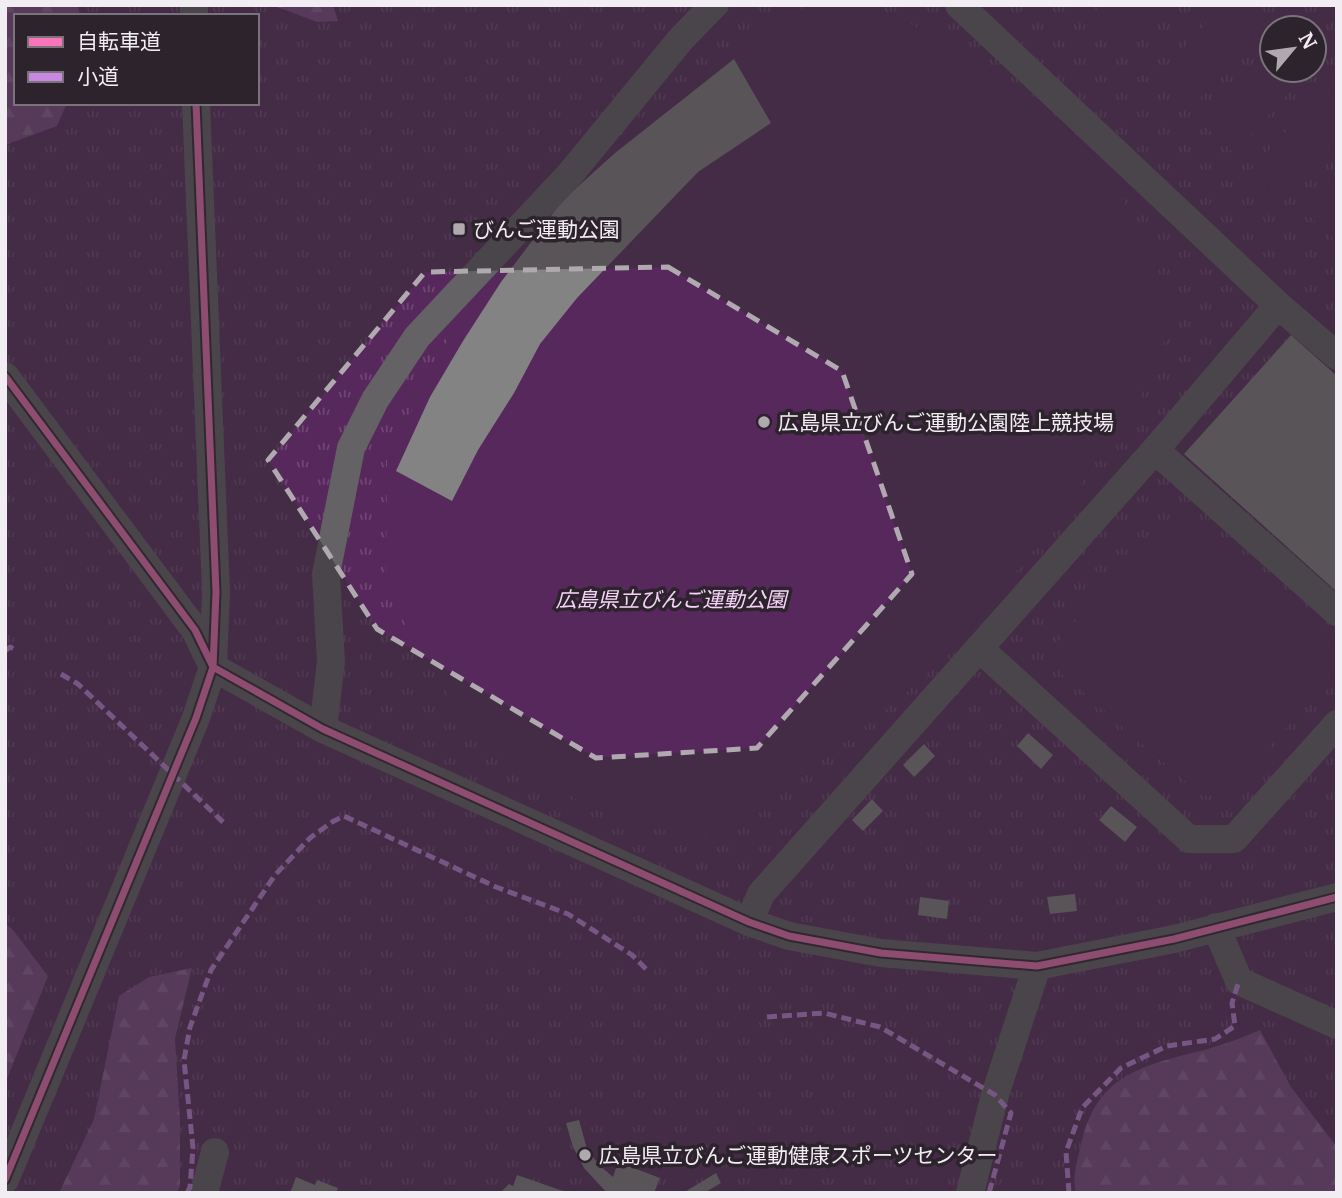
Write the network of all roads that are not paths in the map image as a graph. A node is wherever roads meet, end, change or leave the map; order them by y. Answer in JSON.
{"nodes":[{"id":1,"x":714,"y":5,"type":"edge"},
{"id":2,"x":959,"y":5,"type":"edge"},
{"id":3,"x":196,"y":105,"type":"edge"},
{"id":4,"x":1278,"y":305,"type":"junction"},
{"id":5,"x":1337,"y":356,"type":"edge"},
{"id":6,"x":5,"y":376,"type":"edge"},
{"id":7,"x":1154,"y":450,"type":"junction"},
{"id":8,"x":1337,"y":612,"type":"edge"},
{"id":9,"x":979,"y":648,"type":"junction"},
{"id":10,"x":214,"y":667,"type":"junction"},
{"id":11,"x":1337,"y":724,"type":"edge"},
{"id":12,"x":323,"y":729,"type":"junction"},
{"id":13,"x":1337,"y":897,"type":"edge"},
{"id":14,"x":748,"y":922,"type":"junction"},
{"id":15,"x":1216,"y":927,"type":"junction"},
{"id":16,"x":1037,"y":966,"type":"junction"},
{"id":17,"x":1337,"y":1025,"type":"edge"},
{"id":18,"x":215,"y":1152,"type":"dead end"},
{"id":19,"x":5,"y":1180,"type":"edge"},
{"id":20,"x":204,"y":1193,"type":"edge"},
{"id":21,"x":970,"y":1193,"type":"edge"}],
"edges":[{"from":1,"to":12,"type":"street"},
{"from":2,"to":4,"type":"street"},
{"from":3,"to":10,"type":"street"},
{"from":4,"to":5,"type":"street"},
{"from":4,"to":7,"type":"street"},
{"from":6,"to":10,"type":"street"},
{"from":7,"to":8,"type":"street"},
{"from":7,"to":9,"type":"street"},
{"from":9,"to":11,"type":"street"},
{"from":9,"to":14,"type":"street"},
{"from":10,"to":12,"type":"street"},
{"from":10,"to":19,"type":"street"},
{"from":12,"to":14,"type":"street"},
{"from":13,"to":15,"type":"street"},
{"from":14,"to":16,"type":"street"},
{"from":15,"to":16,"type":"street"},
{"from":15,"to":17,"type":"street"},
{"from":16,"to":21,"type":"street"},
{"from":18,"to":20,"type":"street"}]}
